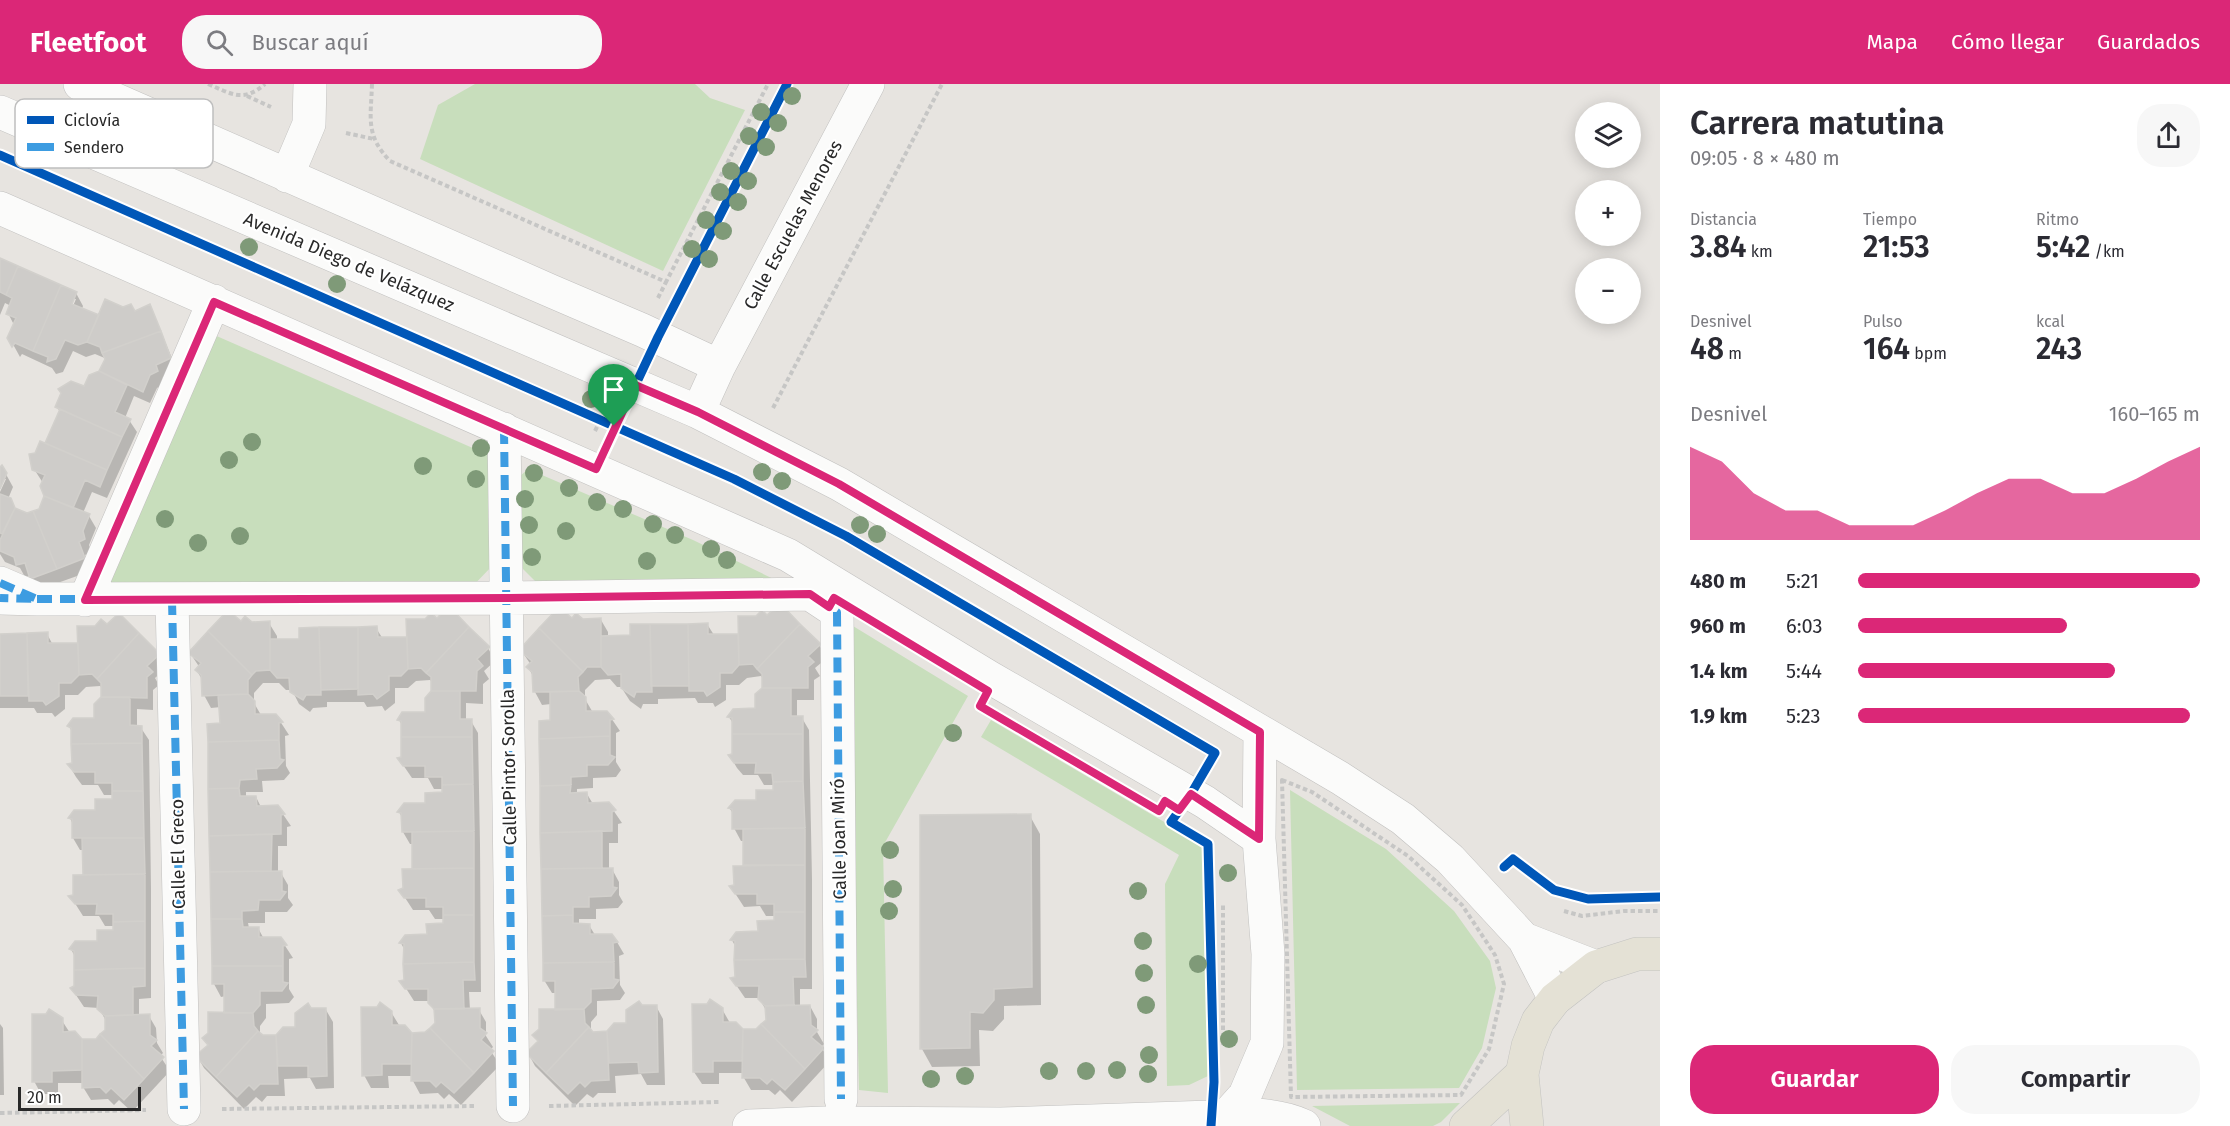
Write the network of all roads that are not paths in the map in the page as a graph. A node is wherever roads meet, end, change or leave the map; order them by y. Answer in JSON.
{"nodes":[{"id":1,"x":80,"y":84,"type":"edge"},
{"id":2,"x":310,"y":84,"type":"edge"},
{"id":3,"x":868,"y":84,"type":"edge"},
{"id":4,"x":114,"y":99,"type":"edge"},
{"id":5,"x":0,"y":112,"type":"edge"},
{"id":6,"x":15,"y":118,"type":"edge"},
{"id":7,"x":213,"y":143,"type":"edge"},
{"id":8,"x":130,"y":168,"type":"edge"},
{"id":9,"x":287,"y":176,"type":"junction"},
{"id":10,"x":0,"y":208,"type":"edge"},
{"id":11,"x":214,"y":302,"type":"junction"},
{"id":12,"x":719,"y":366,"type":"junction"},
{"id":13,"x":698,"y":412,"type":"junction"},
{"id":14,"x":504,"y":429,"type":"junction"},
{"id":15,"x":0,"y":583,"type":"edge"},
{"id":16,"x":0,"y":598,"type":"edge"},
{"id":17,"x":507,"y":598,"type":"junction"},
{"id":18,"x":37,"y":599,"type":"junction"},
{"id":19,"x":85,"y":600,"type":"junction"},
{"id":20,"x":172,"y":600,"type":"junction"},
{"id":21,"x":1260,"y":732,"type":"junction"},
{"id":22,"x":1259,"y":839,"type":"junction"},
{"id":23,"x":1524,"y":939,"type":"junction"},
{"id":24,"x":1660,"y":954,"type":"edge"},
{"id":25,"x":1596,"y":966,"type":"junction"},
{"id":26,"x":1555,"y":999,"type":"junction"},
{"id":27,"x":1522,"y":1074,"type":"junction"},
{"id":28,"x":841,"y":1099,"type":"dead end"},
{"id":29,"x":513,"y":1106,"type":"road end"},
{"id":30,"x":184,"y":1109,"type":"road end"},
{"id":31,"x":1228,"y":1114,"type":"junction"},
{"id":32,"x":749,"y":1126,"type":"edge"},
{"id":33,"x":1304,"y":1126,"type":"edge"},
{"id":34,"x":1466,"y":1126,"type":"edge"},
{"id":35,"x":1527,"y":1126,"type":"edge"}],
"edges":[{"from":1,"to":4,"type":"street"},
{"from":2,"to":9,"type":"street"},
{"from":3,"to":12,"type":"street","name":"Calle Escuelas Menores"},
{"from":5,"to":6,"type":"street","name":"Avenida Diego de Velázquez"},
{"from":7,"to":9,"type":"street"},
{"from":8,"to":13,"type":"street","name":"Avenida Diego de Velázquez"},
{"from":9,"to":12,"type":"street"},
{"from":10,"to":11,"type":"street"},
{"from":11,"to":14,"type":"street"},
{"from":11,"to":19,"type":"street"},
{"from":12,"to":13,"type":"street"},
{"from":13,"to":21,"type":"street","name":"Avenida Diego de Velázquez"},
{"from":14,"to":17,"type":"street","name":"Calle Pintor Sorolla"},
{"from":14,"to":22,"type":"street"},
{"from":15,"to":18,"type":"street"},
{"from":16,"to":18,"type":"street"},
{"from":17,"to":20,"type":"street"},
{"from":17,"to":28,"type":"street","name":"Calle Joan Miró"},
{"from":17,"to":29,"type":"street","name":"Calle Pintor Sorolla"},
{"from":18,"to":19,"type":"street"},
{"from":19,"to":20,"type":"street"},
{"from":20,"to":30,"type":"street","name":"Calle El Greco"},
{"from":21,"to":22,"type":"street"},
{"from":21,"to":23,"type":"street","name":"Avenida Diego de Velázquez"},
{"from":22,"to":31,"type":"street"},
{"from":23,"to":25,"type":"street","name":"Avenida Diego de Velázquez"},
{"from":23,"to":26,"type":"street","name":"Avenida Diego de Velázquez"},
{"from":24,"to":25,"type":"main road"},
{"from":25,"to":26,"type":"main road"},
{"from":26,"to":27,"type":"main road"},
{"from":27,"to":34,"type":"main road"},
{"from":27,"to":35,"type":"main road"},
{"from":31,"to":32,"type":"street"},
{"from":31,"to":33,"type":"street"}]}
